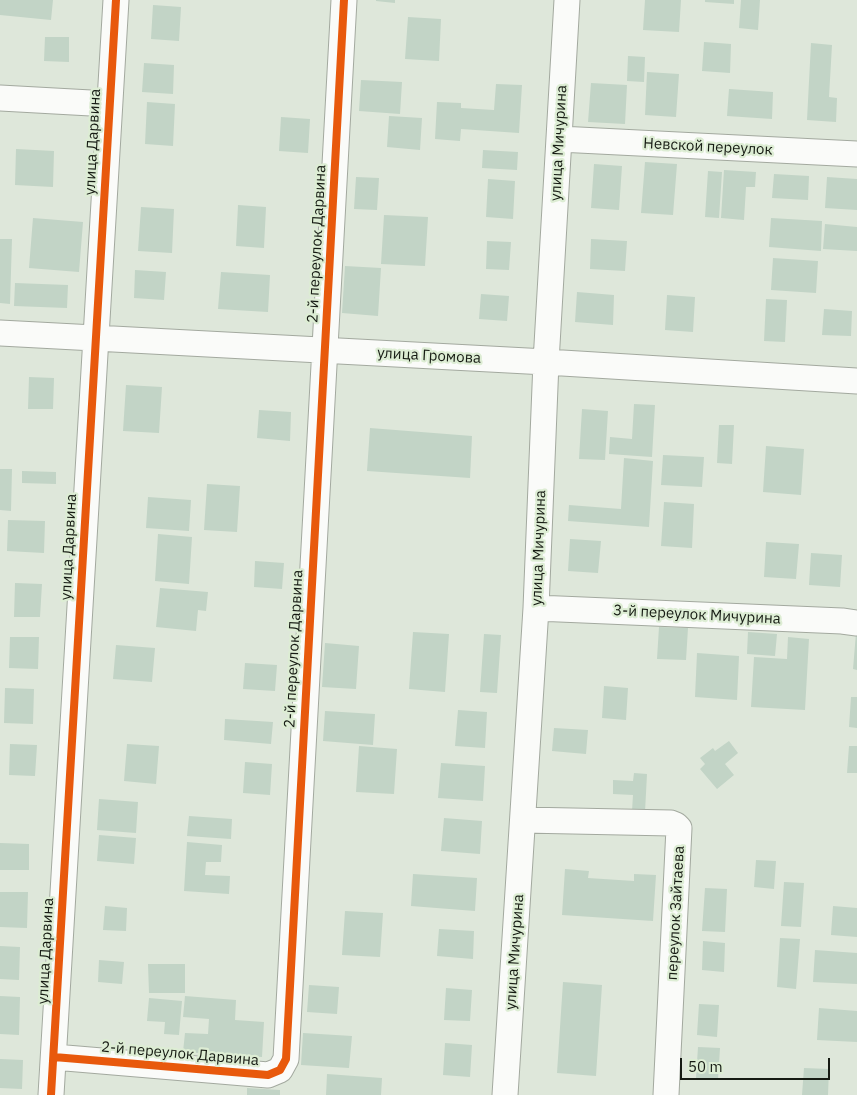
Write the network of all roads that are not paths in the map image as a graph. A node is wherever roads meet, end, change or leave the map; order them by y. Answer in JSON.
{"nodes":[{"id":1,"x":116,"y":0,"type":"edge"},
{"id":2,"x":344,"y":0,"type":"edge"},
{"id":3,"x":567,"y":0,"type":"edge"},
{"id":4,"x":0,"y":98,"type":"edge"},
{"id":5,"x":109,"y":104,"type":"junction"},
{"id":6,"x":559,"y":139,"type":"junction"},
{"id":7,"x":857,"y":154,"type":"edge"},
{"id":8,"x":0,"y":333,"type":"edge"},
{"id":9,"x":95,"y":337,"type":"junction"},
{"id":10,"x":324,"y":350,"type":"junction"},
{"id":11,"x":546,"y":362,"type":"junction"},
{"id":12,"x":857,"y":381,"type":"edge"},
{"id":13,"x":536,"y":608,"type":"junction"},
{"id":14,"x":857,"y":623,"type":"edge"},
{"id":15,"x":523,"y":820,"type":"junction"},
{"id":16,"x":54,"y":1057,"type":"junction"},
{"id":17,"x":51,"y":1095,"type":"edge"},
{"id":18,"x":505,"y":1095,"type":"edge"},
{"id":19,"x":666,"y":1095,"type":"edge"}],
"edges":[{"from":1,"to":5,"type":"street","name":"улица Дарвина"},
{"from":2,"to":10,"type":"street","name":"2-й переулок Дарвина"},
{"from":3,"to":6,"type":"street","name":"улица Мичурина"},
{"from":4,"to":5,"type":"street"},
{"from":5,"to":9,"type":"street","name":"улица Дарвина"},
{"from":6,"to":7,"type":"street","name":"Невской переулок"},
{"from":6,"to":11,"type":"street","name":"улица Мичурина"},
{"from":8,"to":9,"type":"street","name":"улица Громова"},
{"from":9,"to":10,"type":"street","name":"улица Громова"},
{"from":9,"to":16,"type":"street","name":"улица Дарвина"},
{"from":10,"to":11,"type":"street","name":"улица Громова"},
{"from":10,"to":16,"type":"street","name":"2-й переулок Дарвина"},
{"from":11,"to":12,"type":"street","name":"улица Громова"},
{"from":11,"to":13,"type":"street","name":"улица Мичурина"},
{"from":13,"to":14,"type":"street","name":"3-й переулок Мичурина"},
{"from":13,"to":15,"type":"street","name":"улица Мичурина"},
{"from":15,"to":18,"type":"street","name":"улица Мичурина"},
{"from":15,"to":19,"type":"street","name":"переулок Зайтаева"},
{"from":16,"to":17,"type":"street","name":"улица Дарвина"}]}
